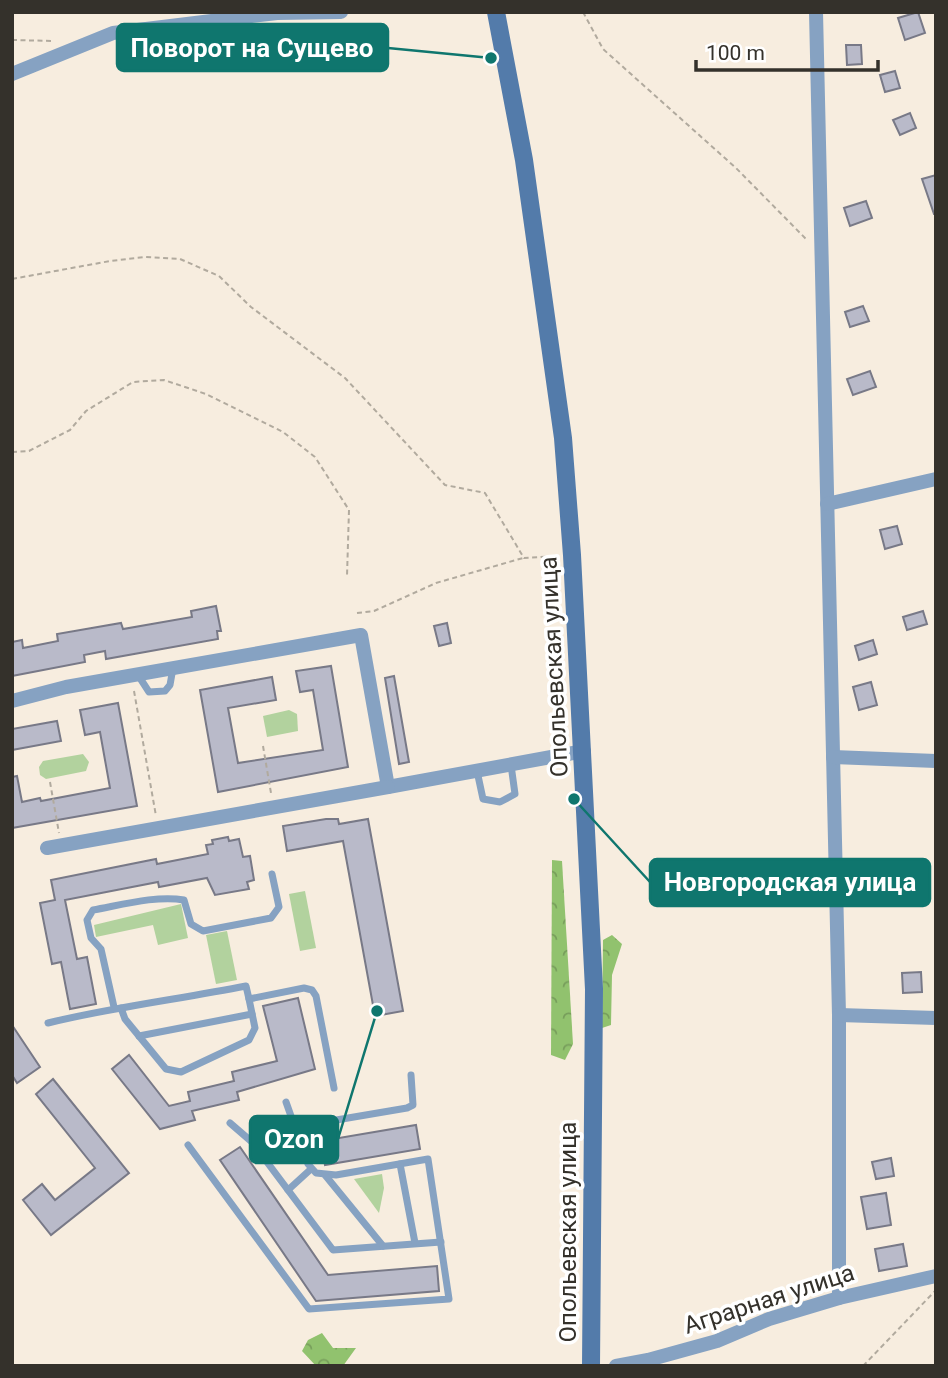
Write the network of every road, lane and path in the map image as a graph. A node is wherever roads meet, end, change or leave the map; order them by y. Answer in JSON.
{"nodes":[{"id":1,"x":341,"y":12,"type":"edge"},
{"id":2,"x":496,"y":12,"type":"edge"},
{"id":3,"x":583,"y":12,"type":"edge"},
{"id":4,"x":816,"y":12,"type":"edge"},
{"id":5,"x":12,"y":40,"type":"edge"},
{"id":6,"x":64,"y":42,"type":"dead end"},
{"id":7,"x":12,"y":74,"type":"edge"},
{"id":8,"x":820,"y":252,"type":"junction"},
{"id":9,"x":12,"y":279,"type":"edge"},
{"id":10,"x":12,"y":452,"type":"edge"},
{"id":11,"x":936,"y":480,"type":"edge"},
{"id":12,"x":827,"y":504,"type":"junction"},
{"id":13,"x":572,"y":555,"type":"junction"},
{"id":14,"x":524,"y":558,"type":"junction"},
{"id":15,"x":347,"y":576,"type":"dead end"},
{"id":16,"x":357,"y":613,"type":"dead end"},
{"id":17,"x":173,"y":668,"type":"junction"},
{"id":18,"x":134,"y":675,"type":"junction"},
{"id":19,"x":12,"y":701,"type":"edge"},
{"id":20,"x":263,"y":746,"type":"dead end"},
{"id":21,"x":584,"y":751,"type":"junction"},
{"id":22,"x":833,"y":757,"type":"junction"},
{"id":23,"x":936,"y":761,"type":"edge"},
{"id":24,"x":511,"y":764,"type":"junction"},
{"id":25,"x":477,"y":770,"type":"junction"},
{"id":26,"x":50,"y":782,"type":"dead end"},
{"id":27,"x":388,"y":787,"type":"junction"},
{"id":28,"x":274,"y":807,"type":"junction"},
{"id":29,"x":158,"y":828,"type":"junction"},
{"id":30,"x":54,"y":847,"type":"joint"},
{"id":31,"x":272,"y":874,"type":"dead end"},
{"id":32,"x":249,"y":999,"type":"junction"},
{"id":33,"x":118,"y":1007,"type":"junction"},
{"id":34,"x":252,"y":1014,"type":"junction"},
{"id":35,"x":839,"y":1015,"type":"junction"},
{"id":36,"x":936,"y":1018,"type":"edge"},
{"id":37,"x":48,"y":1023,"type":"dead end"},
{"id":38,"x":139,"y":1036,"type":"junction"},
{"id":39,"x":411,"y":1075,"type":"dead end"},
{"id":40,"x":334,"y":1088,"type":"dead end"},
{"id":41,"x":286,"y":1102,"type":"dead end"},
{"id":42,"x":230,"y":1123,"type":"dead end"},
{"id":43,"x":295,"y":1127,"type":"junction"},
{"id":44,"x":188,"y":1145,"type":"dead end"},
{"id":45,"x":400,"y":1164,"type":"junction"},
{"id":46,"x":311,"y":1169,"type":"junction"},
{"id":47,"x":325,"y":1175,"type":"junction"},
{"id":48,"x":288,"y":1190,"type":"junction"},
{"id":49,"x":441,"y":1242,"type":"junction"},
{"id":50,"x":415,"y":1243,"type":"junction"},
{"id":51,"x":383,"y":1246,"type":"junction"},
{"id":52,"x":936,"y":1276,"type":"edge"},
{"id":53,"x":936,"y":1291,"type":"edge"},
{"id":54,"x":839,"y":1298,"type":"junction"},
{"id":55,"x":591,"y":1366,"type":"edge"},
{"id":56,"x":616,"y":1366,"type":"edge"},
{"id":57,"x":863,"y":1366,"type":"edge"}],
"edges":[{"from":1,"to":7,"type":"street"},
{"from":2,"to":13,"type":"street","name":"Опольевская улица"},
{"from":3,"to":8,"type":"path"},
{"from":4,"to":8,"type":"street"},
{"from":5,"to":6,"type":"path"},
{"from":8,"to":12,"type":"street"},
{"from":9,"to":14,"type":"path"},
{"from":10,"to":15,"type":"path"},
{"from":11,"to":12,"type":"street"},
{"from":12,"to":22,"type":"street"},
{"from":13,"to":14,"type":"path"},
{"from":13,"to":21,"type":"street","name":"Опольевская улица"},
{"from":14,"to":16,"type":"path"},
{"from":17,"to":18,"type":"street"},
{"from":17,"to":18,"type":"lane"},
{"from":17,"to":27,"type":"street"},
{"from":18,"to":19,"type":"street"},
{"from":18,"to":29,"type":"path"},
{"from":20,"to":28,"type":"path"},
{"from":21,"to":24,"type":"street"},
{"from":21,"to":55,"type":"street","name":"Опольевская улица"},
{"from":22,"to":23,"type":"street"},
{"from":22,"to":35,"type":"street"},
{"from":24,"to":25,"type":"street"},
{"from":24,"to":25,"type":"lane"},
{"from":25,"to":27,"type":"street"},
{"from":26,"to":30,"type":"path"},
{"from":27,"to":28,"type":"street"},
{"from":28,"to":29,"type":"street"},
{"from":29,"to":30,"type":"street"},
{"from":31,"to":33,"type":"lane"},
{"from":32,"to":33,"type":"lane"},
{"from":32,"to":34,"type":"lane"},
{"from":32,"to":40,"type":"lane"},
{"from":33,"to":37,"type":"lane"},
{"from":33,"to":38,"type":"lane"},
{"from":34,"to":38,"type":"lane"},
{"from":34,"to":38,"type":"lane"},
{"from":35,"to":36,"type":"street"},
{"from":35,"to":54,"type":"street"},
{"from":39,"to":43,"type":"lane"},
{"from":41,"to":43,"type":"lane"},
{"from":42,"to":48,"type":"lane"},
{"from":43,"to":46,"type":"lane"},
{"from":44,"to":49,"type":"lane"},
{"from":45,"to":47,"type":"lane"},
{"from":45,"to":49,"type":"lane"},
{"from":45,"to":50,"type":"lane"},
{"from":46,"to":47,"type":"lane"},
{"from":46,"to":48,"type":"lane"},
{"from":47,"to":51,"type":"lane"},
{"from":48,"to":51,"type":"lane"},
{"from":49,"to":50,"type":"lane"},
{"from":50,"to":51,"type":"lane"},
{"from":52,"to":54,"type":"street","name":"Аграрная улица"},
{"from":53,"to":57,"type":"path"},
{"from":54,"to":56,"type":"street","name":"Аграрная улица"}]}
